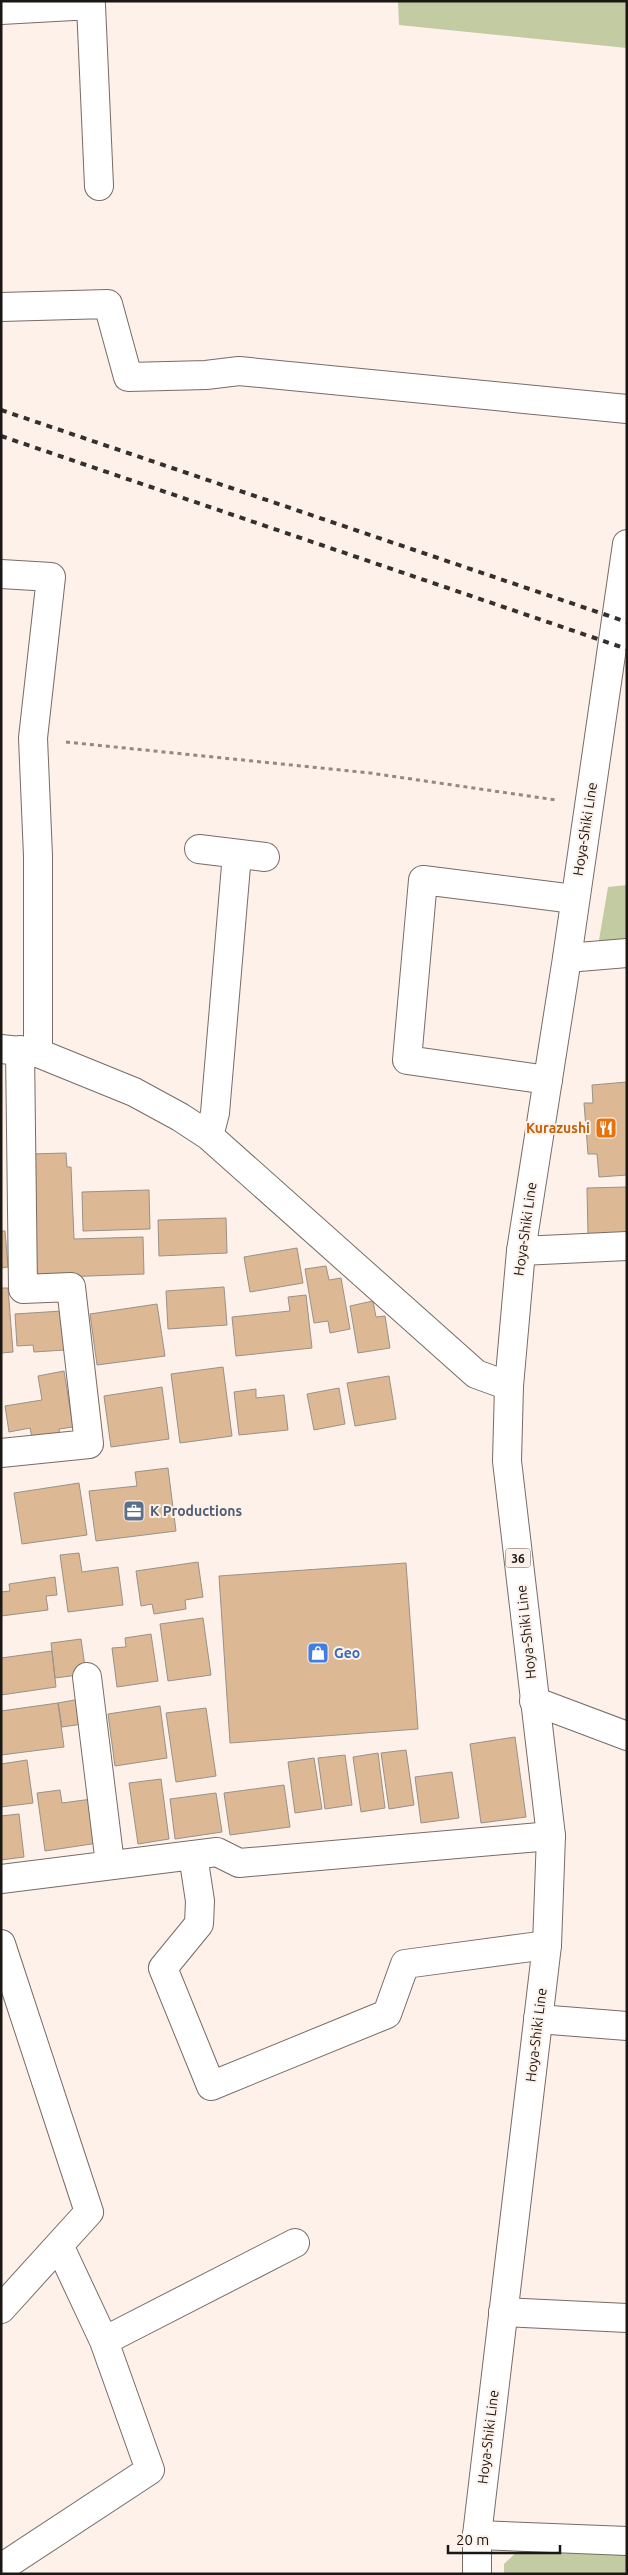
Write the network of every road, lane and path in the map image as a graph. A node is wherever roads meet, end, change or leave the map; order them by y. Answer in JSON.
{"nodes":[{"id":1,"x":1,"y":10,"type":"edge"},
{"id":2,"x":99,"y":186,"type":"dead end"},
{"id":3,"x":1,"y":307,"type":"edge"},
{"id":4,"x":627,"y":409,"type":"edge"},
{"id":5,"x":627,"y":544,"type":"edge"},
{"id":6,"x":1,"y":574,"type":"edge"},
{"id":7,"x":33,"y":738,"type":"junction"},
{"id":8,"x":589,"y":805,"type":"junction"},
{"id":9,"x":200,"y":849,"type":"dead end"},
{"id":10,"x":237,"y":854,"type":"junction"},
{"id":11,"x":265,"y":857,"type":"dead end"},
{"id":12,"x":574,"y":900,"type":"junction"},
{"id":13,"x":627,"y":954,"type":"edge"},
{"id":14,"x":567,"y":958,"type":"junction"},
{"id":15,"x":20,"y":1051,"type":"edge"},
{"id":16,"x":548,"y":1080,"type":"junction"},
{"id":17,"x":209,"y":1136,"type":"junction"},
{"id":18,"x":627,"y":1246,"type":"edge"},
{"id":19,"x":521,"y":1251,"type":"junction"},
{"id":20,"x":508,"y":1386,"type":"junction"},
{"id":21,"x":1,"y":1454,"type":"edge"},
{"id":22,"x":87,"y":1677,"type":"dead end"},
{"id":23,"x":534,"y":1701,"type":"junction"},
{"id":24,"x":627,"y":1736,"type":"edge"},
{"id":25,"x":551,"y":1836,"type":"junction"},
{"id":26,"x":194,"y":1855,"type":"junction"},
{"id":27,"x":110,"y":1864,"type":"junction"},
{"id":28,"x":1,"y":1879,"type":"edge"},
{"id":29,"x":1,"y":1944,"type":"edge"},
{"id":30,"x":548,"y":1945,"type":"junction"},
{"id":31,"x":538,"y":2019,"type":"junction"},
{"id":32,"x":627,"y":2026,"type":"edge"},
{"id":33,"x":295,"y":2243,"type":"dead end"},
{"id":34,"x":59,"y":2245,"type":"junction"},
{"id":35,"x":1,"y":2309,"type":"edge"},
{"id":36,"x":503,"y":2312,"type":"junction"},
{"id":37,"x":627,"y":2318,"type":"edge"},
{"id":38,"x":104,"y":2341,"type":"junction"},
{"id":39,"x":477,"y":2535,"type":"junction"},
{"id":40,"x":627,"y":2541,"type":"edge"},
{"id":41,"x":1,"y":2568,"type":"edge"},
{"id":42,"x":476,"y":2574,"type":"edge"}],
"edges":[{"from":1,"to":2,"type":"street"},
{"from":3,"to":4,"type":"street"},
{"from":5,"to":8,"type":"street","name":"Hoya-Shiki Line","number":"36"},
{"from":6,"to":7,"type":"street"},
{"from":7,"to":8,"type":"path"},
{"from":7,"to":15,"type":"street"},
{"from":8,"to":12,"type":"street","name":"Hoya-Shiki Line","number":"36"},
{"from":9,"to":10,"type":"street"},
{"from":10,"to":11,"type":"street"},
{"from":10,"to":17,"type":"street"},
{"from":12,"to":14,"type":"street","name":"Hoya-Shiki Line","number":"36"},
{"from":12,"to":16,"type":"street"},
{"from":13,"to":14,"type":"street"},
{"from":14,"to":16,"type":"street","name":"Hoya-Shiki Line","number":"36"},
{"from":15,"to":17,"type":"street"},
{"from":15,"to":21,"type":"street"},
{"from":16,"to":19,"type":"street","name":"Hoya-Shiki Line","number":"36"},
{"from":17,"to":20,"type":"street"},
{"from":18,"to":19,"type":"street"},
{"from":19,"to":20,"type":"street","name":"Hoya-Shiki Line","number":"36"},
{"from":20,"to":23,"type":"street","name":"Hoya-Shiki Line","number":"36"},
{"from":22,"to":27,"type":"street"},
{"from":23,"to":24,"type":"street"},
{"from":23,"to":25,"type":"street","name":"Hoya-Shiki Line","number":"36"},
{"from":25,"to":26,"type":"street"},
{"from":25,"to":30,"type":"street","name":"Hoya-Shiki Line","number":"36"},
{"from":26,"to":27,"type":"street"},
{"from":26,"to":30,"type":"street"},
{"from":27,"to":28,"type":"street"},
{"from":29,"to":34,"type":"street"},
{"from":30,"to":31,"type":"street","name":"Hoya-Shiki Line","number":"36"},
{"from":31,"to":32,"type":"street"},
{"from":31,"to":36,"type":"street","name":"Hoya-Shiki Line","number":"36"},
{"from":33,"to":38,"type":"street"},
{"from":34,"to":35,"type":"street"},
{"from":34,"to":38,"type":"street"},
{"from":36,"to":37,"type":"street"},
{"from":36,"to":39,"type":"street","name":"Hoya-Shiki Line","number":"36"},
{"from":38,"to":41,"type":"street"},
{"from":39,"to":40,"type":"street"},
{"from":39,"to":42,"type":"street","name":"Hoya-Shiki Line","number":"36"}]}
